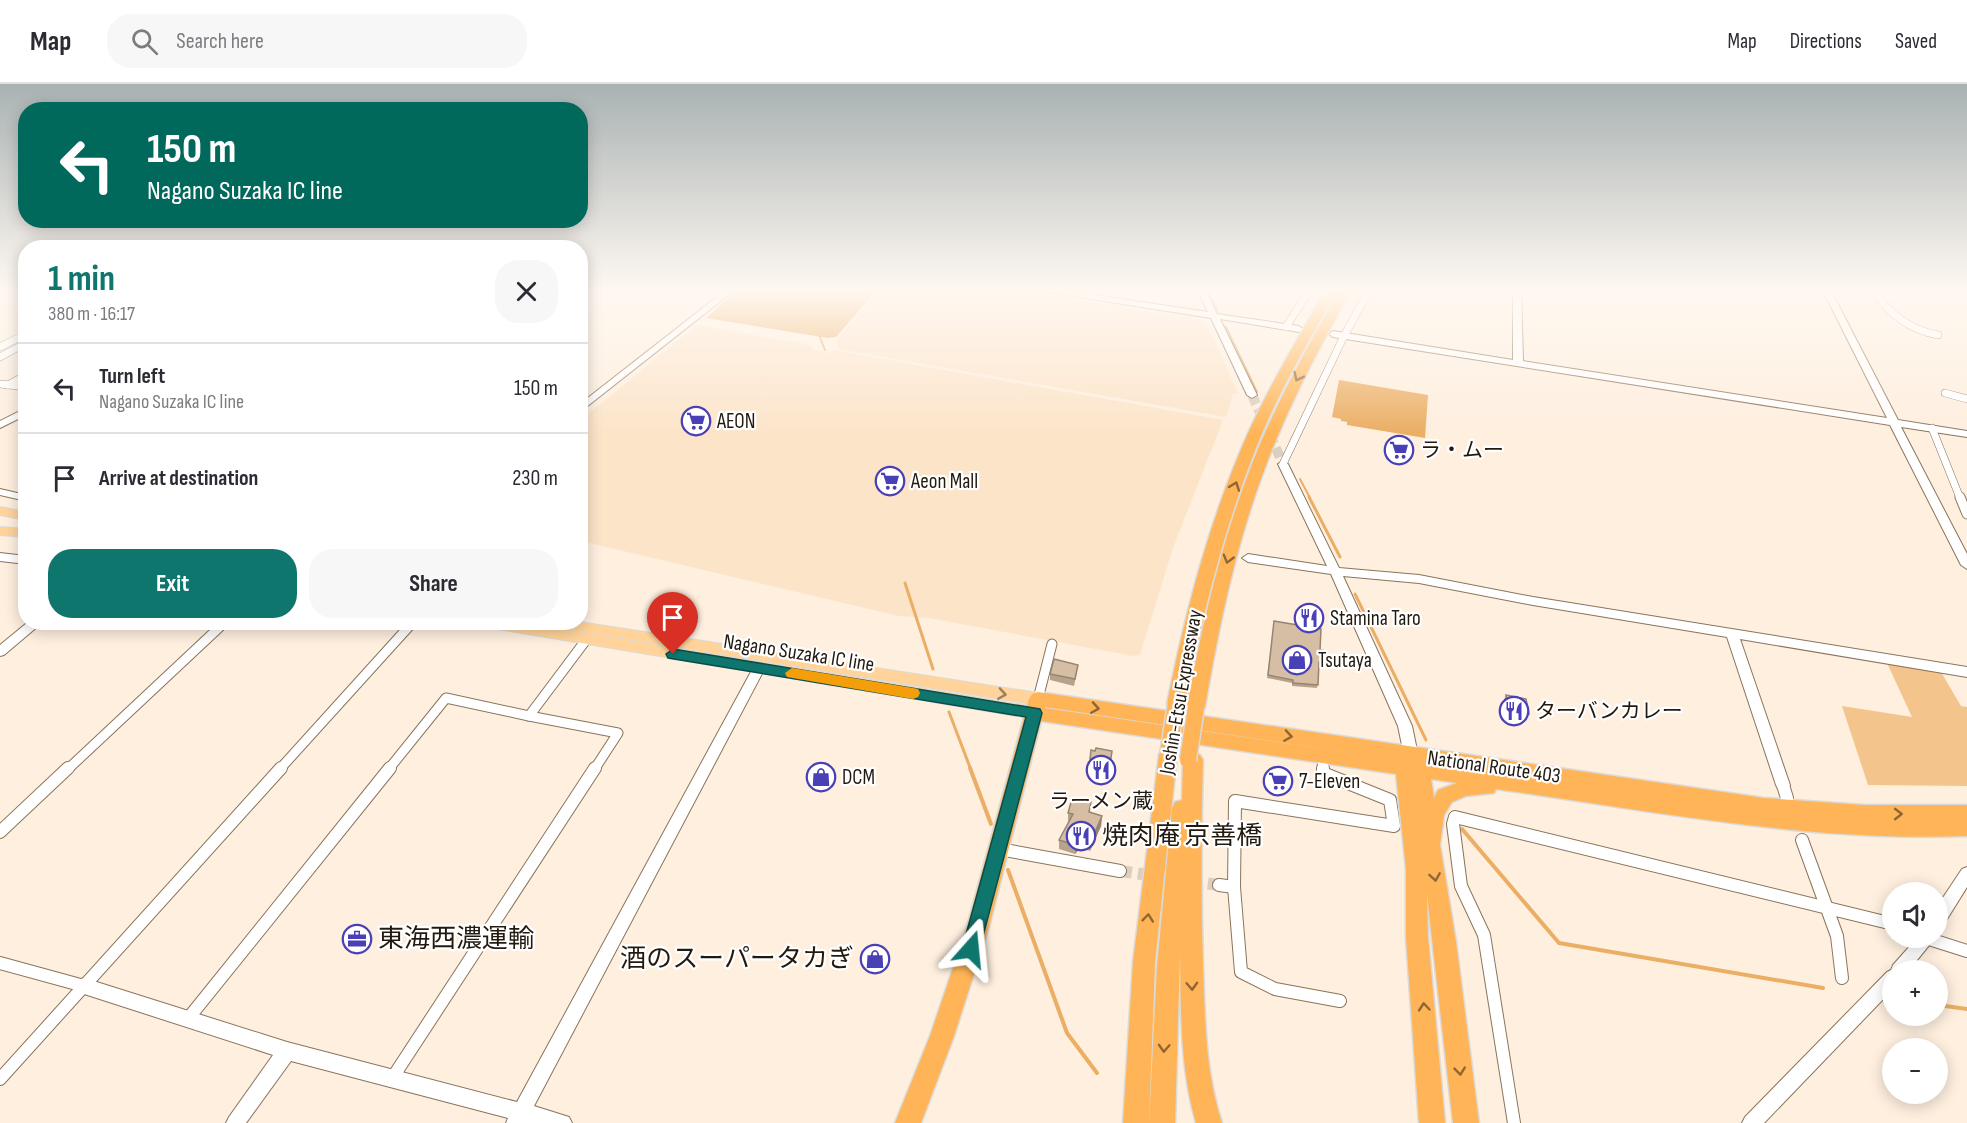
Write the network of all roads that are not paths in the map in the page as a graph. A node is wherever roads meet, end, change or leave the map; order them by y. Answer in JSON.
{"nodes":[{"id":1,"x":658,"y":337,"type":"edge"},
{"id":2,"x":671,"y":337,"type":"edge"},
{"id":3,"x":1223,"y":337,"type":"edge"},
{"id":4,"x":1305,"y":337,"type":"edge"},
{"id":5,"x":1320,"y":337,"type":"edge"},
{"id":6,"x":1343,"y":337,"type":"edge"},
{"id":7,"x":1353,"y":337,"type":"edge"},
{"id":8,"x":1518,"y":337,"type":"edge"},
{"id":9,"x":1850,"y":337,"type":"edge"},
{"id":10,"x":18,"y":338,"type":"edge"},
{"id":11,"x":0,"y":347,"type":"edge"},
{"id":12,"x":18,"y":347,"type":"edge"},
{"id":13,"x":0,"y":357,"type":"edge"},
{"id":14,"x":1518,"y":364,"type":"junction"},
{"id":15,"x":18,"y":378,"type":"edge"},
{"id":16,"x":2,"y":385,"type":"edge"},
{"id":17,"x":18,"y":386,"type":"edge"},
{"id":18,"x":1945,"y":393,"type":"dead end"},
{"id":19,"x":588,"y":395,"type":"edge"},
{"id":20,"x":1252,"y":395,"type":"tunnel mouth"},
{"id":21,"x":1967,"y":399,"type":"edge"},
{"id":22,"x":588,"y":403,"type":"edge"},
{"id":23,"x":18,"y":415,"type":"edge"},
{"id":24,"x":1893,"y":423,"type":"junction"},
{"id":25,"x":0,"y":425,"type":"edge"},
{"id":26,"x":1932,"y":428,"type":"junction"},
{"id":27,"x":1967,"y":434,"type":"edge"},
{"id":28,"x":1283,"y":464,"type":"joint"},
{"id":29,"x":0,"y":492,"type":"edge"},
{"id":30,"x":18,"y":496,"type":"edge"},
{"id":31,"x":0,"y":511,"type":"edge"},
{"id":32,"x":18,"y":514,"type":"edge"},
{"id":33,"x":1967,"y":514,"type":"edge"},
{"id":34,"x":0,"y":531,"type":"edge"},
{"id":35,"x":18,"y":532,"type":"edge"},
{"id":36,"x":0,"y":557,"type":"edge"},
{"id":37,"x":1248,"y":558,"type":"dead end"},
{"id":38,"x":18,"y":559,"type":"edge"},
{"id":39,"x":1967,"y":565,"type":"edge"},
{"id":40,"x":1335,"y":571,"type":"junction"},
{"id":41,"x":588,"y":629,"type":"edge"},
{"id":42,"x":27,"y":630,"type":"edge"},
{"id":43,"x":216,"y":630,"type":"edge"},
{"id":44,"x":406,"y":630,"type":"edge"},
{"id":45,"x":530,"y":630,"type":"edge"},
{"id":46,"x":1732,"y":634,"type":"junction"},
{"id":47,"x":586,"y":640,"type":"junction"},
{"id":48,"x":1052,"y":644,"type":"dead end"},
{"id":49,"x":0,"y":652,"type":"edge"},
{"id":50,"x":759,"y":668,"type":"junction"},
{"id":51,"x":1967,"y":672,"type":"edge"},
{"id":52,"x":1036,"y":706,"type":"junction"},
{"id":53,"x":529,"y":716,"type":"junction"},
{"id":54,"x":1322,"y":756,"type":"junction"},
{"id":55,"x":1183,"y":758,"type":"junction"},
{"id":56,"x":1412,"y":764,"type":"junction"},
{"id":57,"x":1542,"y":788,"type":"junction"},
{"id":58,"x":1785,"y":792,"type":"dead end"},
{"id":59,"x":1960,"y":821,"type":"edge"},
{"id":60,"x":0,"y":832,"type":"edge"},
{"id":61,"x":1802,"y":840,"type":"dead end"},
{"id":62,"x":1430,"y":845,"type":"junction"},
{"id":63,"x":999,"y":849,"type":"junction"},
{"id":64,"x":1120,"y":871,"type":"tunnel mouth"},
{"id":65,"x":1967,"y":874,"type":"edge"},
{"id":66,"x":1219,"y":885,"type":"tunnel mouth"},
{"id":67,"x":1234,"y":887,"type":"junction"},
{"id":68,"x":1948,"y":903,"type":"edge"},
{"id":69,"x":1827,"y":907,"type":"junction"},
{"id":70,"x":1882,"y":921,"type":"edge"},
{"id":71,"x":1948,"y":945,"type":"edge"},
{"id":72,"x":1918,"y":948,"type":"edge"},
{"id":73,"x":1967,"y":951,"type":"edge"},
{"id":74,"x":1907,"y":960,"type":"edge"},
{"id":75,"x":1144,"y":962,"type":"junction"},
{"id":76,"x":0,"y":963,"type":"edge"},
{"id":77,"x":1842,"y":978,"type":"dead end"},
{"id":78,"x":84,"y":986,"type":"junction"},
{"id":79,"x":1882,"y":988,"type":"edge"},
{"id":80,"x":1340,"y":1000,"type":"dead end"},
{"id":81,"x":187,"y":1020,"type":"junction"},
{"id":82,"x":287,"y":1051,"type":"junction"},
{"id":83,"x":1429,"y":1065,"type":"junction"},
{"id":84,"x":393,"y":1077,"type":"junction"},
{"id":85,"x":0,"y":1079,"type":"edge"},
{"id":86,"x":518,"y":1117,"type":"edge"},
{"id":87,"x":235,"y":1123,"type":"edge"},
{"id":88,"x":563,"y":1123,"type":"edge"},
{"id":89,"x":908,"y":1123,"type":"edge"},
{"id":90,"x":1128,"y":1123,"type":"edge"},
{"id":91,"x":1136,"y":1123,"type":"edge"},
{"id":92,"x":1162,"y":1123,"type":"edge"},
{"id":93,"x":1209,"y":1123,"type":"edge"},
{"id":94,"x":1432,"y":1123,"type":"edge"},
{"id":95,"x":1441,"y":1123,"type":"edge"},
{"id":96,"x":1466,"y":1123,"type":"edge"},
{"id":97,"x":1514,"y":1123,"type":"edge"},
{"id":98,"x":1751,"y":1123,"type":"edge"}],
"edges":[{"from":1,"to":19,"type":"street"},
{"from":2,"to":22,"type":"street"},
{"from":3,"to":20,"type":"street"},
{"from":55,"to":4,"type":"highway","name":"Joshin-Etsu Expressway","one_way":true,"bridge":true},
{"from":5,"to":55,"type":"highway","name":"Joshin-Etsu Expressway","one_way":true,"bridge":true},
{"from":6,"to":28,"type":"street"},
{"from":7,"to":14,"type":"street"},
{"from":8,"to":14,"type":"street"},
{"from":9,"to":24,"type":"street"},
{"from":10,"to":11,"type":"street"},
{"from":12,"to":13,"type":"street"},
{"from":14,"to":24,"type":"street"},
{"from":15,"to":16,"type":"street"},
{"from":16,"to":17,"type":"street"},
{"from":18,"to":21,"type":"street"},
{"from":23,"to":25,"type":"street"},
{"from":24,"to":26,"type":"street"},
{"from":24,"to":39,"type":"street"},
{"from":26,"to":27,"type":"street"},
{"from":26,"to":33,"type":"street"},
{"from":28,"to":40,"type":"street"},
{"from":29,"to":30,"type":"street"},
{"from":31,"to":32,"type":"main road"},
{"from":34,"to":35,"type":"main road"},
{"from":36,"to":38,"type":"street"},
{"from":37,"to":40,"type":"street"},
{"from":40,"to":46,"type":"street"},
{"from":40,"to":56,"type":"street"},
{"from":41,"to":52,"type":"main road","name":"Nagano Suzaka IC line","one_way":true},
{"from":42,"to":49,"type":"street"},
{"from":43,"to":60,"type":"street"},
{"from":44,"to":78,"type":"street"},
{"from":45,"to":47,"type":"main road","name":"Nagano Suzaka IC line"},
{"from":46,"to":51,"type":"street"},
{"from":46,"to":58,"type":"street"},
{"from":47,"to":50,"type":"main road","name":"Nagano Suzaka IC line"},
{"from":47,"to":53,"type":"street"},
{"from":48,"to":52,"type":"street"},
{"from":50,"to":52,"type":"main road","name":"Nagano Suzaka IC line"},
{"from":50,"to":86,"type":"street"},
{"from":52,"to":54,"type":"highway","name":"National Route 403"},
{"from":52,"to":56,"type":"highway","name":"National Route 403","one_way":true},
{"from":52,"to":63,"type":"highway"},
{"from":53,"to":81,"type":"street"},
{"from":53,"to":84,"type":"street"},
{"from":54,"to":56,"type":"highway","name":"National Route 403"},
{"from":54,"to":67,"type":"street"},
{"from":75,"to":55,"type":"highway","name":"Joshin-Etsu Expressway","one_way":true},
{"from":55,"to":92,"type":"highway","name":"Joshin-Etsu Expressway","one_way":true},
{"from":55,"to":93,"type":"highway","one_way":true},
{"from":56,"to":57,"type":"highway","name":"National Route 403"},
{"from":56,"to":59,"type":"highway","name":"National Route 403","one_way":true},
{"from":56,"to":62,"type":"highway"},
{"from":83,"to":56,"type":"highway","one_way":true},
{"from":57,"to":59,"type":"highway","name":"National Route 403"},
{"from":57,"to":62,"type":"highway"},
{"from":61,"to":69,"type":"street"},
{"from":62,"to":96,"type":"highway","one_way":true},
{"from":63,"to":64,"type":"street"},
{"from":63,"to":89,"type":"highway"},
{"from":65,"to":68,"type":"street"},
{"from":66,"to":67,"type":"street"},
{"from":67,"to":80,"type":"street"},
{"from":69,"to":70,"type":"street"},
{"from":69,"to":77,"type":"street"},
{"from":69,"to":97,"type":"street"},
{"from":71,"to":73,"type":"street"},
{"from":72,"to":74,"type":"street"},
{"from":75,"to":90,"type":"highway"},
{"from":75,"to":91,"type":"highway","name":"Joshin-Etsu Expressway"},
{"from":76,"to":78,"type":"street"},
{"from":78,"to":81,"type":"street"},
{"from":78,"to":85,"type":"street"},
{"from":79,"to":98,"type":"street"},
{"from":81,"to":82,"type":"street"},
{"from":82,"to":84,"type":"street"},
{"from":82,"to":87,"type":"street"},
{"from":83,"to":94,"type":"highway"},
{"from":83,"to":95,"type":"highway"},
{"from":84,"to":86,"type":"street"},
{"from":86,"to":88,"type":"street"}]}
